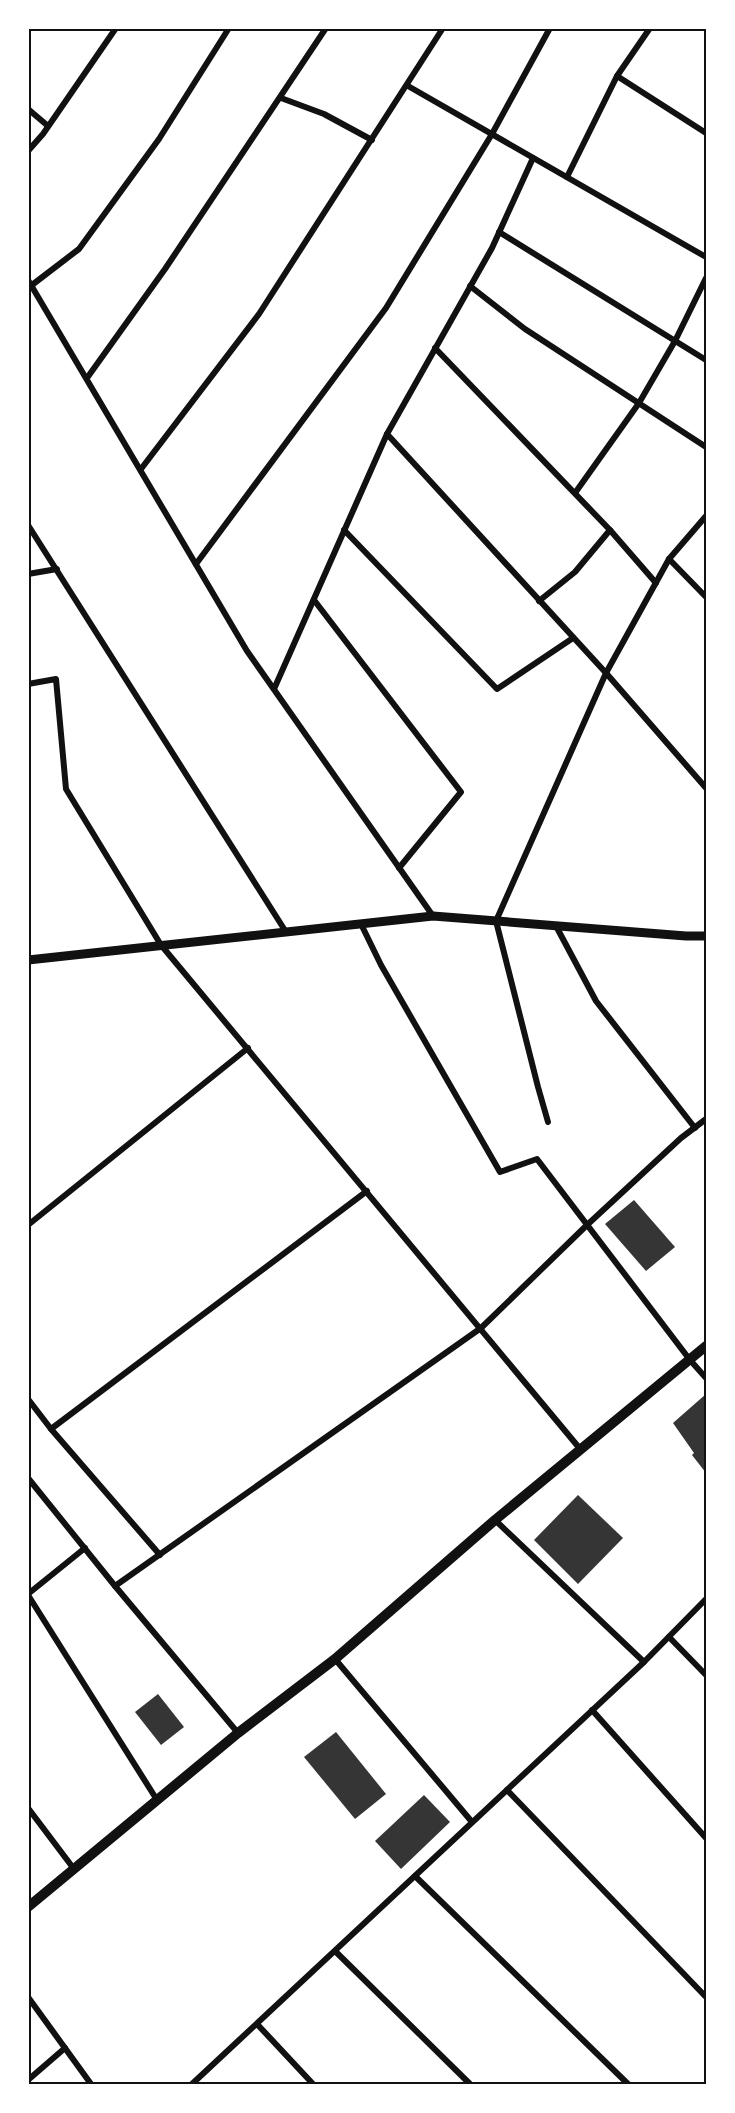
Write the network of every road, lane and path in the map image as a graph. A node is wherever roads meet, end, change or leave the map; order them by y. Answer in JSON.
{"nodes":[{"id":1,"x":116,"y":28,"type":"edge"},
{"id":2,"x":229,"y":28,"type":"edge"},
{"id":3,"x":326,"y":28,"type":"edge"},
{"id":4,"x":443,"y":28,"type":"edge"},
{"id":5,"x":550,"y":28,"type":"edge"},
{"id":6,"x":650,"y":28,"type":"edge"},
{"id":7,"x":617,"y":76,"type":"junction"},
{"id":8,"x":408,"y":86,"type":"junction"},
{"id":9,"x":281,"y":98,"type":"junction"},
{"id":10,"x":28,"y":110,"type":"edge"},
{"id":11,"x":48,"y":126,"type":"junction"},
{"id":12,"x":706,"y":133,"type":"edge"},
{"id":13,"x":492,"y":134,"type":"junction"},
{"id":14,"x":372,"y":140,"type":"junction"},
{"id":15,"x":28,"y":152,"type":"edge"},
{"id":16,"x":533,"y":158,"type":"junction"},
{"id":17,"x":567,"y":177,"type":"junction"},
{"id":18,"x":499,"y":232,"type":"junction"},
{"id":19,"x":706,"y":257,"type":"edge"},
{"id":20,"x":706,"y":278,"type":"edge"},
{"id":21,"x":30,"y":284,"type":"edge"},
{"id":22,"x":470,"y":286,"type":"junction"},
{"id":23,"x":675,"y":341,"type":"junction"},
{"id":24,"x":435,"y":348,"type":"junction"},
{"id":25,"x":706,"y":360,"type":"edge"},
{"id":26,"x":87,"y":378,"type":"junction"},
{"id":27,"x":639,"y":403,"type":"junction"},
{"id":28,"x":387,"y":434,"type":"junction"},
{"id":29,"x":706,"y":447,"type":"edge"},
{"id":30,"x":141,"y":469,"type":"junction"},
{"id":31,"x":575,"y":493,"type":"junction"},
{"id":32,"x":706,"y":516,"type":"edge"},
{"id":33,"x":28,"y":525,"type":"edge"},
{"id":34,"x":345,"y":530,"type":"junction"},
{"id":35,"x":610,"y":530,"type":"junction"},
{"id":36,"x":669,"y":559,"type":"junction"},
{"id":37,"x":196,"y":564,"type":"junction"},
{"id":38,"x":57,"y":569,"type":"junction"},
{"id":39,"x":28,"y":574,"type":"edge"},
{"id":40,"x":656,"y":583,"type":"junction"},
{"id":41,"x":706,"y":597,"type":"edge"},
{"id":42,"x":314,"y":600,"type":"junction"},
{"id":43,"x":539,"y":601,"type":"junction"},
{"id":44,"x":573,"y":638,"type":"junction"},
{"id":45,"x":606,"y":673,"type":"junction"},
{"id":46,"x":28,"y":684,"type":"edge"},
{"id":47,"x":274,"y":689,"type":"junction"},
{"id":48,"x":706,"y":788,"type":"edge"},
{"id":49,"x":399,"y":868,"type":"junction"},
{"id":50,"x":433,"y":916,"type":"junction"},
{"id":51,"x":496,"y":921,"type":"junction"},
{"id":52,"x":362,"y":924,"type":"junction"},
{"id":53,"x":556,"y":926,"type":"junction"},
{"id":54,"x":286,"y":932,"type":"junction"},
{"id":55,"x":706,"y":936,"type":"edge"},
{"id":56,"x":161,"y":945,"type":"junction"},
{"id":57,"x":28,"y":960,"type":"edge"},
{"id":58,"x":248,"y":1048,"type":"junction"},
{"id":59,"x":706,"y":1119,"type":"edge"},
{"id":60,"x":548,"y":1122,"type":"dead end"},
{"id":61,"x":695,"y":1128,"type":"junction"},
{"id":62,"x":367,"y":1191,"type":"junction"},
{"id":63,"x":28,"y":1225,"type":"edge"},
{"id":64,"x":587,"y":1225,"type":"junction"},
{"id":65,"x":481,"y":1328,"type":"junction"},
{"id":66,"x":706,"y":1346,"type":"edge"},
{"id":67,"x":690,"y":1360,"type":"junction"},
{"id":68,"x":706,"y":1378,"type":"edge"},
{"id":69,"x":28,"y":1399,"type":"edge"},
{"id":70,"x":51,"y":1429,"type":"junction"},
{"id":71,"x":581,"y":1450,"type":"junction"},
{"id":72,"x":28,"y":1478,"type":"edge"},
{"id":73,"x":495,"y":1520,"type":"junction"},
{"id":74,"x":85,"y":1548,"type":"junction"},
{"id":75,"x":160,"y":1555,"type":"junction"},
{"id":76,"x":115,"y":1586,"type":"junction"},
{"id":77,"x":28,"y":1595,"type":"edge"},
{"id":78,"x":706,"y":1599,"type":"edge"},
{"id":79,"x":669,"y":1637,"type":"junction"},
{"id":80,"x":335,"y":1659,"type":"junction"},
{"id":81,"x":644,"y":1662,"type":"junction"},
{"id":82,"x":706,"y":1675,"type":"edge"},
{"id":83,"x":592,"y":1710,"type":"junction"},
{"id":84,"x":238,"y":1733,"type":"junction"},
{"id":85,"x":507,"y":1790,"type":"junction"},
{"id":86,"x":158,"y":1800,"type":"junction"},
{"id":87,"x":28,"y":1808,"type":"edge"},
{"id":88,"x":472,"y":1822,"type":"junction"},
{"id":89,"x":706,"y":1838,"type":"edge"},
{"id":90,"x":74,"y":1869,"type":"junction"},
{"id":91,"x":415,"y":1876,"type":"junction"},
{"id":92,"x":28,"y":1907,"type":"edge"},
{"id":93,"x":335,"y":1951,"type":"junction"},
{"id":94,"x":28,"y":1997,"type":"edge"},
{"id":95,"x":706,"y":1997,"type":"edge"},
{"id":96,"x":257,"y":2024,"type":"junction"},
{"id":97,"x":65,"y":2049,"type":"junction"},
{"id":98,"x":28,"y":2080,"type":"edge"},
{"id":99,"x":92,"y":2085,"type":"edge"},
{"id":100,"x":192,"y":2085,"type":"edge"},
{"id":101,"x":313,"y":2085,"type":"edge"},
{"id":102,"x":470,"y":2085,"type":"edge"},
{"id":103,"x":628,"y":2085,"type":"edge"}],
"edges":[{"from":1,"to":11,"type":"street"},
{"from":2,"to":21,"type":"street"},
{"from":3,"to":9,"type":"street"},
{"from":4,"to":8,"type":"street"},
{"from":5,"to":13,"type":"street"},
{"from":6,"to":7,"type":"street"},
{"from":7,"to":12,"type":"street"},
{"from":7,"to":17,"type":"street"},
{"from":8,"to":13,"type":"street"},
{"from":8,"to":14,"type":"street"},
{"from":9,"to":14,"type":"street"},
{"from":9,"to":26,"type":"street"},
{"from":10,"to":11,"type":"street"},
{"from":11,"to":15,"type":"street"},
{"from":13,"to":16,"type":"street"},
{"from":13,"to":37,"type":"street"},
{"from":14,"to":30,"type":"street"},
{"from":16,"to":17,"type":"street"},
{"from":16,"to":18,"type":"street"},
{"from":17,"to":19,"type":"street"},
{"from":18,"to":22,"type":"street"},
{"from":18,"to":23,"type":"street"},
{"from":20,"to":23,"type":"street"},
{"from":21,"to":26,"type":"street"},
{"from":22,"to":24,"type":"street"},
{"from":22,"to":27,"type":"street"},
{"from":23,"to":25,"type":"street"},
{"from":23,"to":27,"type":"street"},
{"from":24,"to":28,"type":"street"},
{"from":24,"to":31,"type":"street"},
{"from":26,"to":30,"type":"street"},
{"from":27,"to":29,"type":"street"},
{"from":27,"to":31,"type":"street"},
{"from":28,"to":34,"type":"street"},
{"from":28,"to":43,"type":"street"},
{"from":30,"to":37,"type":"street"},
{"from":31,"to":35,"type":"street"},
{"from":32,"to":36,"type":"street"},
{"from":33,"to":38,"type":"street"},
{"from":34,"to":42,"type":"street"},
{"from":34,"to":44,"type":"street"},
{"from":35,"to":40,"type":"street"},
{"from":35,"to":43,"type":"street"},
{"from":36,"to":40,"type":"street"},
{"from":36,"to":41,"type":"street"},
{"from":37,"to":47,"type":"street"},
{"from":38,"to":39,"type":"street"},
{"from":38,"to":54,"type":"street"},
{"from":40,"to":45,"type":"street"},
{"from":42,"to":47,"type":"street"},
{"from":42,"to":49,"type":"street"},
{"from":43,"to":44,"type":"street"},
{"from":44,"to":45,"type":"street"},
{"from":45,"to":48,"type":"street"},
{"from":45,"to":51,"type":"street"},
{"from":46,"to":56,"type":"street"},
{"from":47,"to":49,"type":"street"},
{"from":49,"to":50,"type":"street"},
{"from":50,"to":51,"type":"street"},
{"from":50,"to":52,"type":"street"},
{"from":51,"to":53,"type":"street"},
{"from":51,"to":60,"type":"street"},
{"from":52,"to":54,"type":"street"},
{"from":52,"to":64,"type":"street"},
{"from":53,"to":55,"type":"street"},
{"from":53,"to":61,"type":"street"},
{"from":54,"to":56,"type":"street"},
{"from":56,"to":57,"type":"street"},
{"from":56,"to":58,"type":"street"},
{"from":58,"to":62,"type":"street"},
{"from":58,"to":63,"type":"street"},
{"from":59,"to":61,"type":"street"},
{"from":61,"to":64,"type":"street"},
{"from":62,"to":65,"type":"street"},
{"from":62,"to":70,"type":"street"},
{"from":64,"to":65,"type":"street"},
{"from":64,"to":67,"type":"street"},
{"from":65,"to":71,"type":"street"},
{"from":65,"to":75,"type":"street"},
{"from":66,"to":67,"type":"main road"},
{"from":67,"to":68,"type":"street"},
{"from":67,"to":71,"type":"main road"},
{"from":69,"to":70,"type":"street"},
{"from":70,"to":75,"type":"street"},
{"from":71,"to":73,"type":"main road"},
{"from":72,"to":74,"type":"street"},
{"from":73,"to":80,"type":"main road"},
{"from":73,"to":81,"type":"street"},
{"from":74,"to":76,"type":"street"},
{"from":74,"to":77,"type":"street"},
{"from":75,"to":76,"type":"street"},
{"from":76,"to":84,"type":"street"},
{"from":77,"to":86,"type":"street"},
{"from":78,"to":79,"type":"street"},
{"from":79,"to":81,"type":"street"},
{"from":79,"to":82,"type":"street"},
{"from":80,"to":84,"type":"main road"},
{"from":80,"to":88,"type":"street"},
{"from":81,"to":83,"type":"street"},
{"from":83,"to":85,"type":"street"},
{"from":83,"to":89,"type":"street"},
{"from":84,"to":86,"type":"main road"},
{"from":85,"to":88,"type":"street"},
{"from":85,"to":95,"type":"street"},
{"from":86,"to":90,"type":"main road"},
{"from":87,"to":90,"type":"street"},
{"from":88,"to":91,"type":"street"},
{"from":90,"to":92,"type":"main road"},
{"from":91,"to":93,"type":"street"},
{"from":91,"to":103,"type":"street"},
{"from":93,"to":96,"type":"street"},
{"from":93,"to":102,"type":"street"},
{"from":94,"to":97,"type":"street"},
{"from":96,"to":100,"type":"street"},
{"from":96,"to":101,"type":"street"},
{"from":97,"to":98,"type":"street"},
{"from":97,"to":99,"type":"street"}]}
